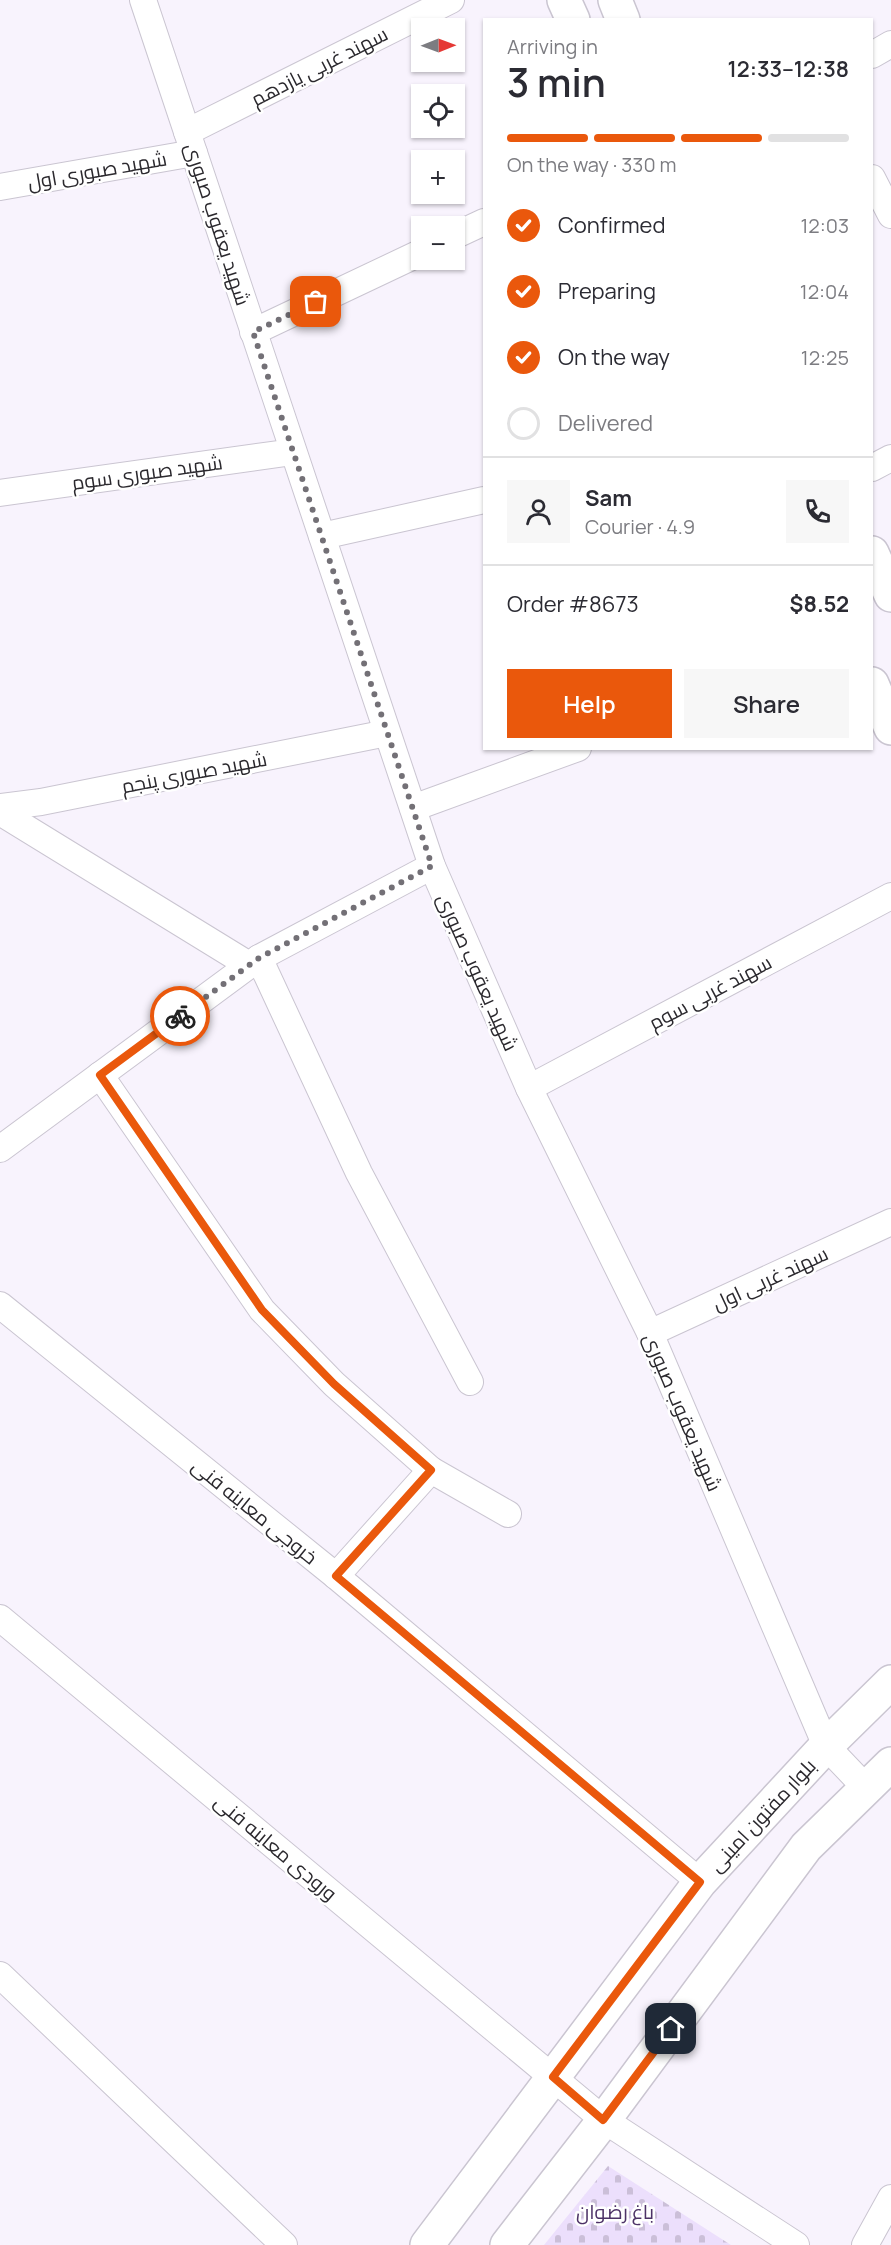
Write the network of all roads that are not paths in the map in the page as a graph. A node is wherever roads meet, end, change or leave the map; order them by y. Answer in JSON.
{"nodes":[{"id":1,"x":142,"y":0,"type":"edge"},
{"id":2,"x":452,"y":0,"type":"edge"},
{"id":3,"x":564,"y":0,"type":"edge"},
{"id":4,"x":615,"y":0,"type":"edge"},
{"id":5,"x":572,"y":18,"type":"edge"},
{"id":6,"x":622,"y":18,"type":"edge"},
{"id":7,"x":891,"y":44,"type":"edge"},
{"id":8,"x":873,"y":54,"type":"edge"},
{"id":9,"x":191,"y":143,"type":"junction"},
{"id":10,"x":873,"y":180,"type":"edge"},
{"id":11,"x":0,"y":187,"type":"edge"},
{"id":12,"x":891,"y":215,"type":"edge"},
{"id":13,"x":483,"y":222,"type":"edge"},
{"id":14,"x":465,"y":231,"type":"edge"},
{"id":15,"x":411,"y":257,"type":"edge"},
{"id":16,"x":253,"y":332,"type":"junction"},
{"id":17,"x":294,"y":452,"type":"junction"},
{"id":18,"x":891,"y":458,"type":"edge"},
{"id":19,"x":873,"y":467,"type":"edge"},
{"id":20,"x":0,"y":493,"type":"edge"},
{"id":21,"x":483,"y":500,"type":"edge"},
{"id":22,"x":322,"y":536,"type":"junction"},
{"id":23,"x":873,"y":555,"type":"edge"},
{"id":24,"x":891,"y":595,"type":"edge"},
{"id":25,"x":873,"y":686,"type":"edge"},
{"id":26,"x":891,"y":728,"type":"edge"},
{"id":27,"x":387,"y":733,"type":"junction"},
{"id":28,"x":572,"y":750,"type":"edge"},
{"id":29,"x":0,"y":807,"type":"edge"},
{"id":30,"x":413,"y":808,"type":"junction"},
{"id":31,"x":0,"y":813,"type":"edge"},
{"id":32,"x":432,"y":866,"type":"junction"},
{"id":33,"x":891,"y":896,"type":"edge"},
{"id":34,"x":254,"y":962,"type":"junction"},
{"id":35,"x":100,"y":1075,"type":"junction"},
{"id":36,"x":529,"y":1088,"type":"junction"},
{"id":37,"x":0,"y":1149,"type":"edge"},
{"id":38,"x":891,"y":1222,"type":"edge"},
{"id":39,"x":0,"y":1305,"type":"edge"},
{"id":40,"x":650,"y":1333,"type":"junction"},
{"id":41,"x":470,"y":1382,"type":"dead end"},
{"id":42,"x":431,"y":1470,"type":"junction"},
{"id":43,"x":508,"y":1514,"type":"dead end"},
{"id":44,"x":336,"y":1576,"type":"junction"},
{"id":45,"x":0,"y":1618,"type":"edge"},
{"id":46,"x":891,"y":1682,"type":"edge"},
{"id":47,"x":826,"y":1746,"type":"junction"},
{"id":48,"x":891,"y":1764,"type":"edge"},
{"id":49,"x":866,"y":1788,"type":"junction"},
{"id":50,"x":700,"y":1882,"type":"junction"},
{"id":51,"x":0,"y":1975,"type":"edge"},
{"id":52,"x":553,"y":2077,"type":"junction"},
{"id":53,"x":603,"y":2120,"type":"junction"},
{"id":54,"x":891,"y":2198,"type":"edge"},
{"id":55,"x":284,"y":2245,"type":"edge"},
{"id":56,"x":427,"y":2245,"type":"edge"},
{"id":57,"x":507,"y":2245,"type":"edge"},
{"id":58,"x":796,"y":2245,"type":"edge"},
{"id":59,"x":865,"y":2245,"type":"edge"}],
"edges":[{"from":1,"to":9,"type":"street","name":"شهید یعقوب صبوری"},
{"from":2,"to":9,"type":"street","name":"سهند غربی یازدهم"},
{"from":3,"to":5,"type":"street"},
{"from":4,"to":6,"type":"street"},
{"from":7,"to":8,"type":"street"},
{"from":9,"to":11,"type":"street","name":"شهید صبوری اول"},
{"from":9,"to":16,"type":"street","name":"شهید یعقوب صبوری"},
{"from":10,"to":12,"type":"street"},
{"from":13,"to":14,"type":"street"},
{"from":15,"to":16,"type":"street"},
{"from":16,"to":17,"type":"street","name":"شهید یعقوب صبوری"},
{"from":17,"to":20,"type":"street","name":"شهید صبوری سوم"},
{"from":17,"to":22,"type":"street","name":"شهید یعقوب صبوری"},
{"from":18,"to":19,"type":"street"},
{"from":21,"to":22,"type":"street"},
{"from":22,"to":27,"type":"street","name":"شهید یعقوب صبوری"},
{"from":23,"to":24,"type":"street"},
{"from":25,"to":26,"type":"street"},
{"from":27,"to":29,"type":"street","name":"شهید صبوری پنجم"},
{"from":27,"to":30,"type":"street","name":"شهید یعقوب صبوری"},
{"from":28,"to":30,"type":"street"},
{"from":30,"to":32,"type":"street","name":"شهید یعقوب صبوری"},
{"from":31,"to":34,"type":"street"},
{"from":32,"to":34,"type":"street"},
{"from":32,"to":36,"type":"street","name":"شهید یعقوب صبوری"},
{"from":33,"to":36,"type":"street","name":"سهند غربی سوم"},
{"from":34,"to":35,"type":"street"},
{"from":34,"to":41,"type":"street"},
{"from":35,"to":37,"type":"street"},
{"from":35,"to":42,"type":"street"},
{"from":36,"to":40,"type":"street","name":"شهید یعقوب صبوری"},
{"from":38,"to":40,"type":"street","name":"سهند غربی اول"},
{"from":39,"to":44,"type":"street","name":"خروجی معاینه فنی"},
{"from":40,"to":47,"type":"street","name":"شهید یعقوب صبوری"},
{"from":42,"to":43,"type":"street"},
{"from":42,"to":44,"type":"street"},
{"from":44,"to":50,"type":"street","name":"خروجی معاینه فنی"},
{"from":45,"to":52,"type":"street","name":"ورودی معاینه فنی"},
{"from":46,"to":47,"type":"street","name":"بلوار مفتون امینی"},
{"from":47,"to":49,"type":"street"},
{"from":47,"to":50,"type":"street","name":"بلوار مفتون امینی"},
{"from":48,"to":49,"type":"street"},
{"from":49,"to":53,"type":"street"},
{"from":50,"to":52,"type":"street","name":"بلوار مفتون امینی"},
{"from":51,"to":55,"type":"street"},
{"from":52,"to":53,"type":"street","name":"ورودی معاینه فنی"},
{"from":52,"to":56,"type":"street","name":"بلوار مفتون امینی"},
{"from":53,"to":57,"type":"street"},
{"from":53,"to":58,"type":"street","name":"ورودی معاینه فنی"},
{"from":54,"to":59,"type":"street"}]}
